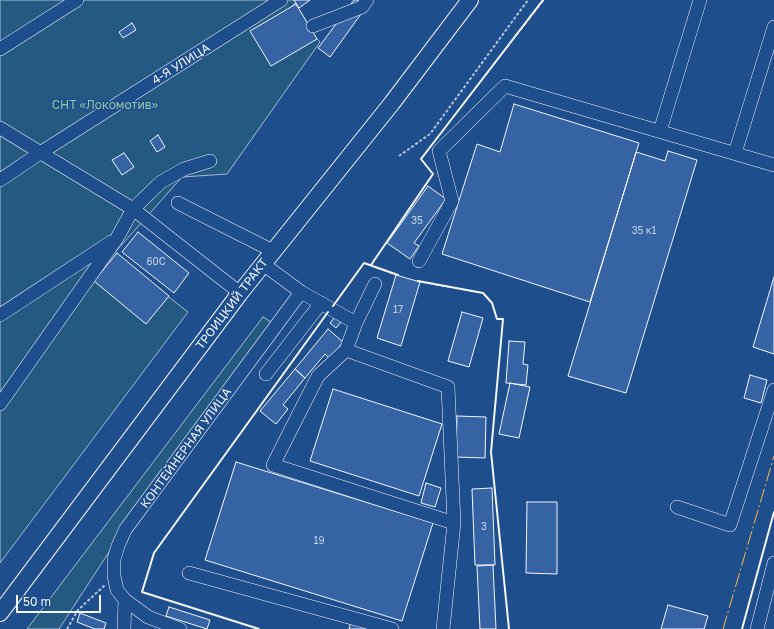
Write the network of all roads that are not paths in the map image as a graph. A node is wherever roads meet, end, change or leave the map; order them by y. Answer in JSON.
{"nodes":[{"id":1,"x":77,"y":0,"type":"edge"},
{"id":2,"x":281,"y":0,"type":"edge"},
{"id":3,"x":367,"y":0,"type":"edge"},
{"id":4,"x":470,"y":0,"type":"edge"},
{"id":5,"x":700,"y":0,"type":"edge"},
{"id":6,"x":313,"y":26,"type":"dead end"},
{"id":7,"x":774,"y":27,"type":"edge"},
{"id":8,"x":0,"y":49,"type":"edge"},
{"id":9,"x":0,"y":128,"type":"edge"},
{"id":10,"x":660,"y":131,"type":"junction"},
{"id":11,"x":40,"y":153,"type":"junction"},
{"id":12,"x":734,"y":153,"type":"junction"},
{"id":13,"x":210,"y":161,"type":"dead end"},
{"id":14,"x":774,"y":165,"type":"edge"},
{"id":15,"x":0,"y":180,"type":"edge"},
{"id":16,"x":178,"y":203,"type":"dead end"},
{"id":17,"x":133,"y":209,"type":"junction"},
{"id":18,"x":117,"y":238,"type":"junction"},
{"id":19,"x":273,"y":250,"type":"junction"},
{"id":20,"x":420,"y":261,"type":"dead end"},
{"id":21,"x":263,"y":264,"type":"junction"},
{"id":22,"x":375,"y":284,"type":"dead end"},
{"id":23,"x":300,"y":292,"type":"junction"},
{"id":24,"x":240,"y":293,"type":"junction"},
{"id":25,"x":321,"y":304,"type":"junction"},
{"id":26,"x":0,"y":315,"type":"edge"},
{"id":27,"x":356,"y":323,"type":"junction"},
{"id":28,"x":346,"y":350,"type":"junction"},
{"id":29,"x":266,"y":374,"type":"dead end"},
{"id":30,"x":774,"y":390,"type":"edge"},
{"id":31,"x":0,"y":404,"type":"edge"},
{"id":32,"x":677,"y":507,"type":"dead end"},
{"id":33,"x":454,"y":523,"type":"junction"},
{"id":34,"x":774,"y":563,"type":"edge"},
{"id":35,"x":189,"y":573,"type":"dead end"},
{"id":36,"x":125,"y":600,"type":"junction"},
{"id":37,"x":0,"y":613,"type":"edge"},
{"id":38,"x":124,"y":629,"type":"edge"},
{"id":39,"x":180,"y":629,"type":"edge"},
{"id":40,"x":392,"y":629,"type":"edge"},
{"id":41,"x":443,"y":629,"type":"edge"},
{"id":42,"x":757,"y":629,"type":"edge"}],
"edges":[{"from":1,"to":8,"type":"street"},
{"from":2,"to":11,"type":"street","name":"4-Я УЛИЦА"},
{"from":3,"to":6,"type":"street"},
{"from":4,"to":19,"type":"main road","name":"ТРОИЦКИЙ ТРАКТ"},
{"from":5,"to":10,"type":"street"},
{"from":7,"to":12,"type":"street"},
{"from":9,"to":11,"type":"street"},
{"from":10,"to":12,"type":"street"},
{"from":10,"to":20,"type":"street"},
{"from":11,"to":15,"type":"street","name":"4-Я УЛИЦА"},
{"from":11,"to":17,"type":"street"},
{"from":12,"to":14,"type":"street"},
{"from":13,"to":17,"type":"street"},
{"from":16,"to":19,"type":"street"},
{"from":17,"to":18,"type":"street"},
{"from":17,"to":24,"type":"street"},
{"from":18,"to":26,"type":"street"},
{"from":18,"to":31,"type":"street"},
{"from":19,"to":21,"type":"main road","name":"ТРОИЦКИЙ ТРАКТ"},
{"from":21,"to":23,"type":"street"},
{"from":21,"to":24,"type":"main road","name":"ТРОИЦКИЙ ТРАКТ"},
{"from":22,"to":27,"type":"street"},
{"from":23,"to":25,"type":"street"},
{"from":23,"to":36,"type":"street","name":"КОНТЕЙНЕРНАЯ УЛИЦА"},
{"from":24,"to":37,"type":"main road","name":"ТРОИЦКИЙ ТРАКТ"},
{"from":25,"to":27,"type":"street"},
{"from":25,"to":29,"type":"street"},
{"from":27,"to":28,"type":"street"},
{"from":28,"to":33,"type":"street"},
{"from":28,"to":33,"type":"street"},
{"from":30,"to":32,"type":"street"},
{"from":33,"to":41,"type":"street"},
{"from":34,"to":42,"type":"street"},
{"from":35,"to":40,"type":"street"},
{"from":36,"to":38,"type":"street"},
{"from":36,"to":39,"type":"street","name":"КОНТЕЙНЕРНАЯ УЛИЦА"}]}
